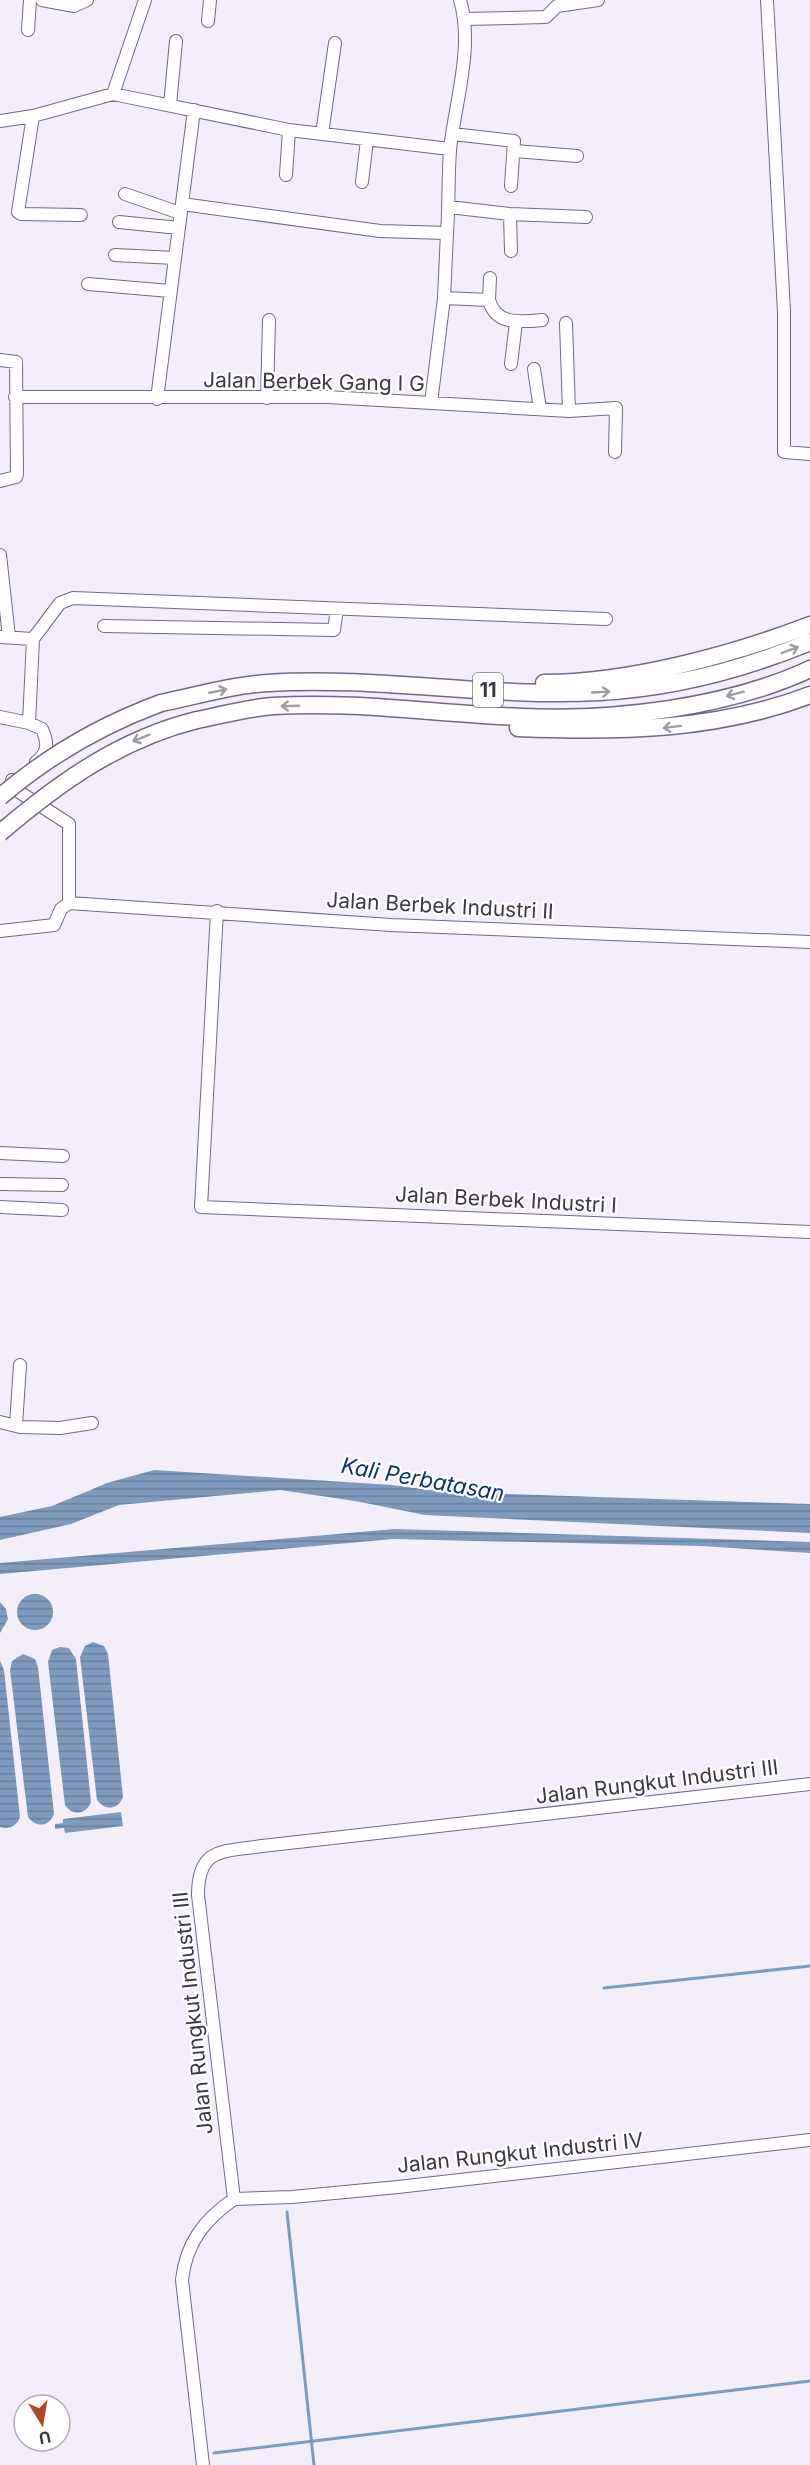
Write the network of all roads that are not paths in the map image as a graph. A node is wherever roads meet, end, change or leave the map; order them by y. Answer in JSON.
{"nodes":[{"id":1,"x":30,"y":0,"type":"edge"},
{"id":2,"x":42,"y":0,"type":"edge"},
{"id":3,"x":87,"y":0,"type":"edge"},
{"id":4,"x":145,"y":0,"type":"edge"},
{"id":5,"x":210,"y":0,"type":"edge"},
{"id":6,"x":460,"y":0,"type":"edge"},
{"id":7,"x":598,"y":0,"type":"edge"},
{"id":8,"x":766,"y":0,"type":"edge"},
{"id":9,"x":465,"y":19,"type":"junction"},
{"id":10,"x":208,"y":21,"type":"dead end"},
{"id":11,"x":28,"y":30,"type":"dead end"},
{"id":12,"x":176,"y":41,"type":"dead end"},
{"id":13,"x":334,"y":44,"type":"dead end"},
{"id":14,"x":113,"y":94,"type":"junction"},
{"id":15,"x":170,"y":105,"type":"junction"},
{"id":16,"x":194,"y":110,"type":"junction"},
{"id":17,"x":33,"y":116,"type":"junction"},
{"id":18,"x":0,"y":121,"type":"edge"},
{"id":19,"x":290,"y":130,"type":"junction"},
{"id":20,"x":322,"y":134,"type":"junction"},
{"id":21,"x":453,"y":134,"type":"junction"},
{"id":22,"x":367,"y":140,"type":"junction"},
{"id":23,"x":450,"y":149,"type":"junction"},
{"id":24,"x":515,"y":151,"type":"junction"},
{"id":25,"x":577,"y":156,"type":"dead end"},
{"id":26,"x":286,"y":175,"type":"dead end"},
{"id":27,"x":362,"y":182,"type":"dead end"},
{"id":28,"x":511,"y":186,"type":"dead end"},
{"id":29,"x":125,"y":194,"type":"dead end"},
{"id":30,"x":449,"y":207,"type":"junction"},
{"id":31,"x":181,"y":208,"type":"junction"},
{"id":32,"x":510,"y":214,"type":"junction"},
{"id":33,"x":81,"y":215,"type":"dead end"},
{"id":34,"x":586,"y":218,"type":"dead end"},
{"id":35,"x":119,"y":222,"type":"dead end"},
{"id":36,"x":179,"y":228,"type":"junction"},
{"id":37,"x":447,"y":233,"type":"junction"},
{"id":38,"x":511,"y":251,"type":"dead end"},
{"id":39,"x":115,"y":255,"type":"dead end"},
{"id":40,"x":175,"y":258,"type":"junction"},
{"id":41,"x":490,"y":278,"type":"dead end"},
{"id":42,"x":88,"y":284,"type":"dead end"},
{"id":43,"x":170,"y":291,"type":"junction"},
{"id":44,"x":444,"y":298,"type":"junction"},
{"id":45,"x":489,"y":300,"type":"junction"},
{"id":46,"x":269,"y":320,"type":"dead end"},
{"id":47,"x":542,"y":321,"type":"dead end"},
{"id":48,"x":516,"y":322,"type":"junction"},
{"id":49,"x":566,"y":323,"type":"dead end"},
{"id":50,"x":0,"y":360,"type":"edge"},
{"id":51,"x":511,"y":364,"type":"dead end"},
{"id":52,"x":534,"y":369,"type":"dead end"},
{"id":53,"x":15,"y":397,"type":"junction"},
{"id":54,"x":267,"y":398,"type":"junction"},
{"id":55,"x":157,"y":399,"type":"junction"},
{"id":56,"x":431,"y":403,"type":"junction"},
{"id":57,"x":540,"y":409,"type":"junction"},
{"id":58,"x":569,"y":411,"type":"junction"},
{"id":59,"x":615,"y":452,"type":"dead end"},
{"id":60,"x":810,"y":454,"type":"edge"},
{"id":61,"x":0,"y":481,"type":"edge"},
{"id":62,"x":0,"y":555,"type":"edge"},
{"id":63,"x":337,"y":609,"type":"junction"},
{"id":64,"x":606,"y":619,"type":"dead end"},
{"id":65,"x":810,"y":625,"type":"edge"},
{"id":66,"x":104,"y":626,"type":"dead end"},
{"id":67,"x":5,"y":637,"type":"edge"},
{"id":68,"x":33,"y":639,"type":"junction"},
{"id":69,"x":810,"y":642,"type":"edge"},
{"id":70,"x":810,"y":669,"type":"edge"},
{"id":71,"x":342,"y":683,"type":"junction"},
{"id":72,"x":810,"y":695,"type":"edge"},
{"id":73,"x":322,"y":705,"type":"junction"},
{"id":74,"x":0,"y":717,"type":"edge"},
{"id":75,"x":29,"y":723,"type":"junction"},
{"id":76,"x":0,"y":797,"type":"edge"},
{"id":77,"x":0,"y":833,"type":"edge"},
{"id":78,"x":69,"y":903,"type":"junction"},
{"id":79,"x":217,"y":911,"type":"junction"},
{"id":80,"x":0,"y":931,"type":"edge"},
{"id":81,"x":810,"y":942,"type":"edge"},
{"id":82,"x":0,"y":1153,"type":"edge"},
{"id":83,"x":63,"y":1156,"type":"dead end"},
{"id":84,"x":0,"y":1184,"type":"edge"},
{"id":85,"x":62,"y":1185,"type":"dead end"},
{"id":86,"x":0,"y":1207,"type":"edge"},
{"id":87,"x":62,"y":1210,"type":"dead end"},
{"id":88,"x":810,"y":1232,"type":"edge"},
{"id":89,"x":20,"y":1365,"type":"dead end"},
{"id":90,"x":0,"y":1422,"type":"edge"},
{"id":91,"x":92,"y":1423,"type":"dead end"},
{"id":92,"x":16,"y":1425,"type":"junction"},
{"id":93,"x":810,"y":1784,"type":"edge"},
{"id":94,"x":810,"y":2140,"type":"edge"},
{"id":95,"x":234,"y":2199,"type":"junction"},
{"id":96,"x":203,"y":2465,"type":"edge"}],
"edges":[{"from":1,"to":11,"type":"street"},
{"from":2,"to":3,"type":"street"},
{"from":4,"to":14,"type":"street"},
{"from":5,"to":10,"type":"street"},
{"from":6,"to":9,"type":"street"},
{"from":7,"to":9,"type":"street"},
{"from":8,"to":60,"type":"street"},
{"from":9,"to":21,"type":"street"},
{"from":12,"to":15,"type":"street"},
{"from":13,"to":20,"type":"street"},
{"from":14,"to":15,"type":"street"},
{"from":14,"to":17,"type":"street"},
{"from":15,"to":16,"type":"street"},
{"from":16,"to":19,"type":"street"},
{"from":16,"to":31,"type":"street"},
{"from":17,"to":18,"type":"street"},
{"from":17,"to":33,"type":"street"},
{"from":19,"to":20,"type":"street"},
{"from":19,"to":26,"type":"street"},
{"from":20,"to":22,"type":"street"},
{"from":21,"to":23,"type":"street"},
{"from":21,"to":24,"type":"street"},
{"from":22,"to":23,"type":"street"},
{"from":22,"to":27,"type":"street"},
{"from":23,"to":30,"type":"street"},
{"from":24,"to":25,"type":"street"},
{"from":24,"to":28,"type":"street"},
{"from":29,"to":31,"type":"street"},
{"from":30,"to":32,"type":"street"},
{"from":30,"to":37,"type":"street"},
{"from":31,"to":36,"type":"street"},
{"from":31,"to":37,"type":"street"},
{"from":32,"to":34,"type":"street"},
{"from":32,"to":38,"type":"street"},
{"from":35,"to":36,"type":"street"},
{"from":36,"to":40,"type":"street"},
{"from":37,"to":44,"type":"street"},
{"from":39,"to":40,"type":"street"},
{"from":40,"to":43,"type":"street"},
{"from":41,"to":45,"type":"street"},
{"from":42,"to":43,"type":"street"},
{"from":43,"to":55,"type":"street"},
{"from":44,"to":45,"type":"street"},
{"from":44,"to":56,"type":"street"},
{"from":45,"to":48,"type":"street"},
{"from":46,"to":54,"type":"street"},
{"from":47,"to":48,"type":"street"},
{"from":48,"to":51,"type":"street"},
{"from":49,"to":58,"type":"street"},
{"from":50,"to":53,"type":"street"},
{"from":52,"to":57,"type":"street"},
{"from":53,"to":55,"type":"street","name":"Jalan Berbek Gang I G"},
{"from":53,"to":61,"type":"street"},
{"from":54,"to":55,"type":"street","name":"Jalan Berbek Gang I G"},
{"from":54,"to":56,"type":"street","name":"Jalan Berbek Gang I G"},
{"from":56,"to":57,"type":"street","name":"Jalan Berbek Gang I G"},
{"from":57,"to":58,"type":"street","name":"Jalan Berbek Gang I G"},
{"from":58,"to":59,"type":"street","name":"Jalan Berbek Gang I G"},
{"from":62,"to":67,"type":"street"},
{"from":63,"to":64,"type":"street"},
{"from":63,"to":66,"type":"street"},
{"from":63,"to":68,"type":"street"},
{"from":65,"to":71,"type":"highway"},
{"from":67,"to":68,"type":"street"},
{"from":68,"to":75,"type":"street"},
{"from":71,"to":69,"type":"highway","number":"11","one_way":true},
{"from":70,"to":73,"type":"highway","number":"11","one_way":true},
{"from":76,"to":71,"type":"highway","number":"11","one_way":true,"bridge":true},
{"from":72,"to":73,"type":"highway","one_way":true},
{"from":73,"to":77,"type":"highway","number":"11","one_way":true,"bridge":true},
{"from":74,"to":75,"type":"street"},
{"from":75,"to":78,"type":"street"},
{"from":78,"to":79,"type":"street","name":"Jalan Berbek Industri II"},
{"from":78,"to":80,"type":"street"},
{"from":79,"to":81,"type":"street","name":"Jalan Berbek Industri II"},
{"from":79,"to":88,"type":"street","name":"Jalan Berbek Industri I"},
{"from":82,"to":83,"type":"street"},
{"from":84,"to":85,"type":"street"},
{"from":86,"to":87,"type":"street"},
{"from":89,"to":92,"type":"street"},
{"from":90,"to":92,"type":"street"},
{"from":91,"to":92,"type":"street"},
{"from":93,"to":95,"type":"street","name":"Jalan Rungkut Industri III"},
{"from":94,"to":95,"type":"street","name":"Jalan Rungkut Industri IV"},
{"from":95,"to":96,"type":"street"}]}
